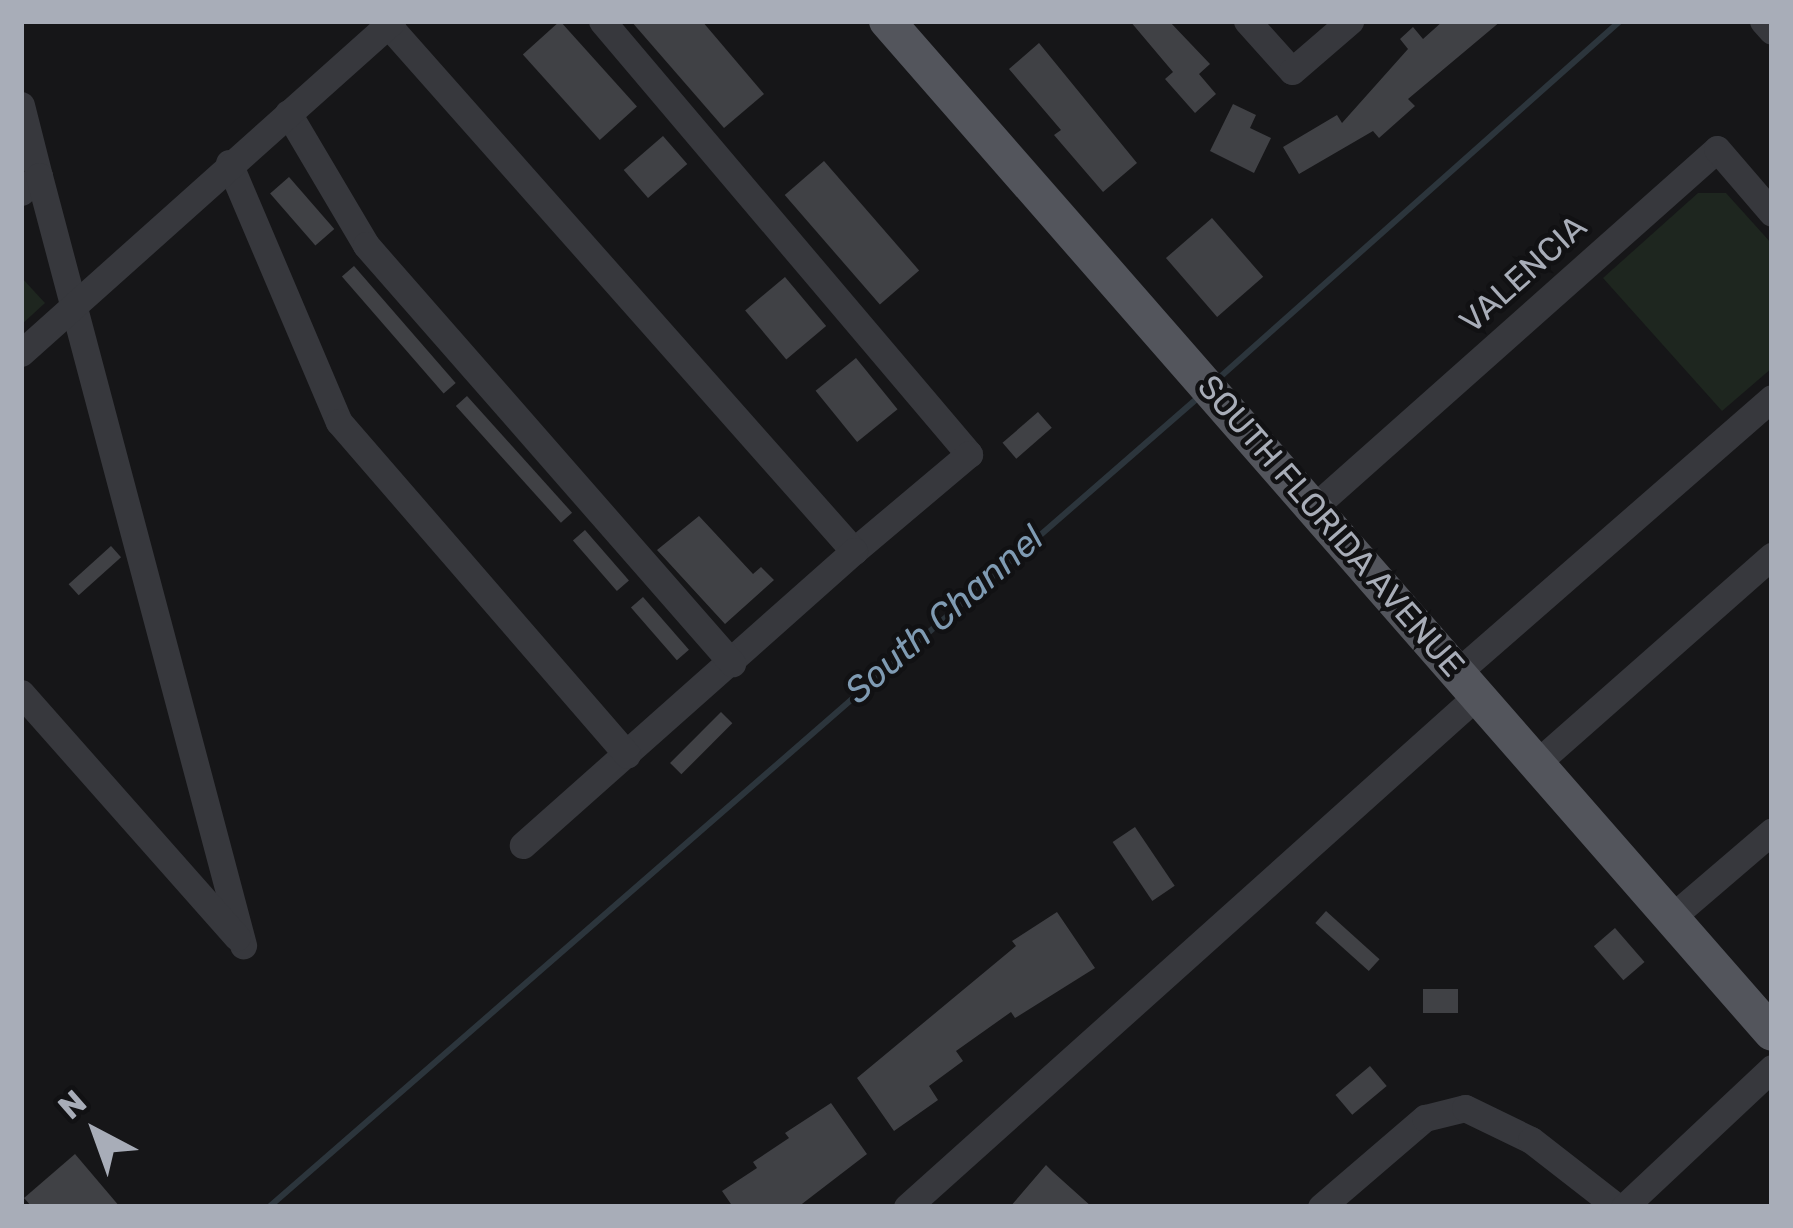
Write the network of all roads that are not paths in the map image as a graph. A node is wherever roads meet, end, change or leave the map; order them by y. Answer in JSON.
{"nodes":[{"id":1,"x":602,"y":21,"type":"edge"},
{"id":2,"x":887,"y":21,"type":"edge"},
{"id":3,"x":1247,"y":21,"type":"edge"},
{"id":4,"x":1350,"y":21,"type":"edge"},
{"id":5,"x":1763,"y":21,"type":"edge"},
{"id":6,"x":390,"y":23,"type":"edge"},
{"id":7,"x":1772,"y":31,"type":"edge"},
{"id":8,"x":21,"y":106,"type":"edge"},
{"id":9,"x":287,"y":113,"type":"junction"},
{"id":10,"x":230,"y":164,"type":"junction"},
{"id":11,"x":30,"y":184,"type":"edge"},
{"id":12,"x":1772,"y":213,"type":"edge"},
{"id":13,"x":75,"y":304,"type":"junction"},
{"id":14,"x":21,"y":352,"type":"edge"},
{"id":15,"x":1772,"y":398,"type":"edge"},
{"id":16,"x":1313,"y":508,"type":"junction"},
{"id":17,"x":854,"y":551,"type":"junction"},
{"id":18,"x":1772,"y":556,"type":"edge"},
{"id":19,"x":732,"y":663,"type":"junction"},
{"id":20,"x":1469,"y":682,"type":"junction"},
{"id":21,"x":21,"y":693,"type":"edge"},
{"id":22,"x":627,"y":754,"type":"junction"},
{"id":23,"x":1538,"y":761,"type":"junction"},
{"id":24,"x":1772,"y":831,"type":"edge"},
{"id":25,"x":524,"y":845,"type":"dead end"},
{"id":26,"x":1673,"y":916,"type":"junction"},
{"id":27,"x":1768,"y":1020,"type":"edge"},
{"id":28,"x":1772,"y":1068,"type":"edge"},
{"id":29,"x":907,"y":1207,"type":"edge"},
{"id":30,"x":1321,"y":1207,"type":"edge"},
{"id":31,"x":1620,"y":1207,"type":"edge"}],
"edges":[{"from":1,"to":17,"type":"street"},
{"from":2,"to":16,"type":"main road","name":"SOUTH FLORIDA AVENUE"},
{"from":3,"to":4,"type":"street"},
{"from":5,"to":7,"type":"street"},
{"from":6,"to":9,"type":"street"},
{"from":6,"to":17,"type":"street"},
{"from":8,"to":11,"type":"street"},
{"from":9,"to":10,"type":"street"},
{"from":9,"to":19,"type":"street"},
{"from":10,"to":13,"type":"street"},
{"from":10,"to":22,"type":"street"},
{"from":11,"to":13,"type":"street"},
{"from":12,"to":16,"type":"street","name":"VALENCIA"},
{"from":13,"to":14,"type":"street"},
{"from":13,"to":21,"type":"street"},
{"from":15,"to":20,"type":"street"},
{"from":16,"to":20,"type":"main road","name":"SOUTH FLORIDA AVENUE"},
{"from":17,"to":19,"type":"street"},
{"from":18,"to":23,"type":"street"},
{"from":19,"to":22,"type":"street"},
{"from":20,"to":23,"type":"main road","name":"SOUTH FLORIDA AVENUE"},
{"from":20,"to":29,"type":"street"},
{"from":22,"to":25,"type":"street"},
{"from":23,"to":26,"type":"main road","name":"SOUTH FLORIDA AVENUE"},
{"from":24,"to":26,"type":"street"},
{"from":26,"to":27,"type":"main road","name":"SOUTH FLORIDA AVENUE"},
{"from":28,"to":31,"type":"street"},
{"from":30,"to":31,"type":"street"}]}
